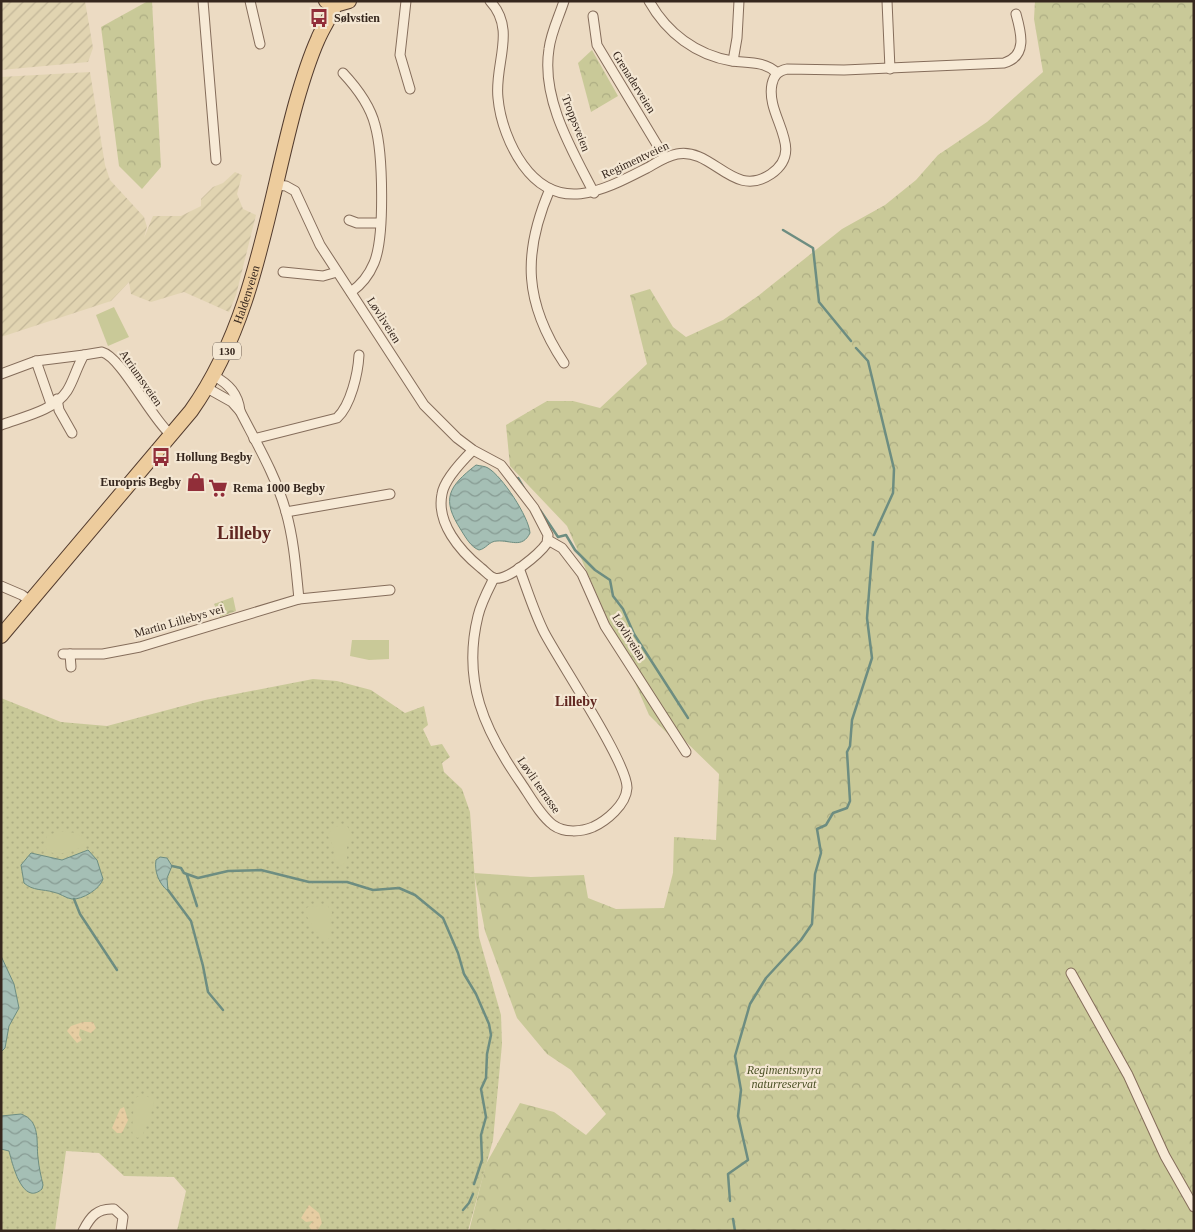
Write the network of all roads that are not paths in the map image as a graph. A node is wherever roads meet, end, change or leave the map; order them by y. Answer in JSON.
{"nodes":[{"id":1,"x":203,"y":1,"type":"edge"},
{"id":2,"x":250,"y":1,"type":"edge"},
{"id":3,"x":349,"y":1,"type":"edge"},
{"id":4,"x":406,"y":1,"type":"edge"},
{"id":5,"x":490,"y":1,"type":"edge"},
{"id":6,"x":564,"y":1,"type":"edge"},
{"id":7,"x":649,"y":1,"type":"edge"},
{"id":8,"x":739,"y":1,"type":"edge"},
{"id":9,"x":887,"y":1,"type":"edge"},
{"id":10,"x":331,"y":3,"type":"edge"},
{"id":11,"x":1016,"y":14,"type":"dead end"},
{"id":12,"x":594,"y":16,"type":"dead end"},
{"id":13,"x":260,"y":44,"type":"dead end"},
{"id":14,"x":733,"y":61,"type":"junction"},
{"id":15,"x":890,"y":69,"type":"junction"},
{"id":16,"x":343,"y":73,"type":"dead end"},
{"id":17,"x":777,"y":73,"type":"junction"},
{"id":18,"x":410,"y":89,"type":"dead end"},
{"id":19,"x":665,"y":158,"type":"junction"},
{"id":20,"x":216,"y":160,"type":"dead end"},
{"id":21,"x":277,"y":185,"type":"junction"},
{"id":22,"x":550,"y":189,"type":"junction"},
{"id":23,"x":594,"y":193,"type":"junction"},
{"id":24,"x":349,"y":220,"type":"dead end"},
{"id":25,"x":380,"y":223,"type":"junction"},
{"id":26,"x":283,"y":272,"type":"dead end"},
{"id":27,"x":337,"y":272,"type":"junction"},
{"id":28,"x":351,"y":292,"type":"junction"},
{"id":29,"x":84,"y":355,"type":"junction"},
{"id":30,"x":359,"y":355,"type":"dead end"},
{"id":31,"x":36,"y":361,"type":"junction"},
{"id":32,"x":564,"y":363,"type":"dead end"},
{"id":33,"x":1,"y":374,"type":"edge"},
{"id":34,"x":211,"y":382,"type":"junction"},
{"id":35,"x":54,"y":402,"type":"junction"},
{"id":36,"x":240,"y":411,"type":"junction"},
{"id":37,"x":1,"y":425,"type":"edge"},
{"id":38,"x":72,"y":433,"type":"dead end"},
{"id":39,"x":170,"y":434,"type":"junction"},
{"id":40,"x":254,"y":438,"type":"junction"},
{"id":41,"x":473,"y":450,"type":"junction"},
{"id":42,"x":390,"y":494,"type":"dead end"},
{"id":43,"x":286,"y":512,"type":"junction"},
{"id":44,"x":548,"y":540,"type":"junction"},
{"id":45,"x":519,"y":568,"type":"junction"},
{"id":46,"x":494,"y":578,"type":"junction"},
{"id":47,"x":1,"y":586,"type":"edge"},
{"id":48,"x":390,"y":590,"type":"dead end"},
{"id":49,"x":300,"y":599,"type":"junction"},
{"id":50,"x":30,"y":601,"type":"junction"},
{"id":51,"x":1,"y":636,"type":"edge"},
{"id":52,"x":71,"y":667,"type":"dead end"},
{"id":53,"x":686,"y":752,"type":"dead end"},
{"id":54,"x":1071,"y":973,"type":"dead end"},
{"id":55,"x":1194,"y":1207,"type":"edge"},
{"id":56,"x":83,"y":1231,"type":"edge"},
{"id":57,"x":121,"y":1231,"type":"edge"}],
"edges":[{"from":1,"to":20,"type":"street"},
{"from":2,"to":13,"type":"street"},
{"from":3,"to":10,"type":"main road"},
{"from":4,"to":18,"type":"street"},
{"from":5,"to":22,"type":"street","name":"Regimentveien"},
{"from":6,"to":23,"type":"street","name":"Troppsveien"},
{"from":7,"to":14,"type":"street"},
{"from":8,"to":14,"type":"street"},
{"from":9,"to":15,"type":"street"},
{"from":10,"to":21,"type":"main road","name":"Haldenveien","number":"130"},
{"from":11,"to":15,"type":"street"},
{"from":12,"to":19,"type":"street","name":"Grenaderveien"},
{"from":14,"to":17,"type":"street"},
{"from":15,"to":17,"type":"street"},
{"from":16,"to":25,"type":"street","name":"Løvliveien"},
{"from":17,"to":19,"type":"street","name":"Regimentveien"},
{"from":19,"to":23,"type":"street","name":"Regimentveien"},
{"from":21,"to":27,"type":"street","name":"Løvliveien"},
{"from":21,"to":34,"type":"main road","name":"Haldenveien","number":"130"},
{"from":22,"to":23,"type":"street","name":"Regimentveien"},
{"from":22,"to":32,"type":"street"},
{"from":24,"to":25,"type":"street"},
{"from":25,"to":28,"type":"street","name":"Løvliveien"},
{"from":26,"to":27,"type":"street"},
{"from":27,"to":28,"type":"street","name":"Løvliveien"},
{"from":28,"to":41,"type":"street","name":"Løvliveien"},
{"from":29,"to":31,"type":"street","name":"Atriumsveien"},
{"from":29,"to":35,"type":"street"},
{"from":29,"to":39,"type":"street","name":"Atriumsveien"},
{"from":30,"to":40,"type":"street"},
{"from":31,"to":33,"type":"street","name":"Atriumsveien"},
{"from":31,"to":35,"type":"street"},
{"from":34,"to":36,"type":"street"},
{"from":34,"to":36,"type":"street"},
{"from":34,"to":39,"type":"main road","name":"Haldenveien","number":"130"},
{"from":35,"to":37,"type":"street"},
{"from":35,"to":38,"type":"street"},
{"from":36,"to":40,"type":"street"},
{"from":39,"to":50,"type":"main road","name":"Haldenveien","number":"130"},
{"from":40,"to":43,"type":"street"},
{"from":41,"to":44,"type":"street","name":"Løvliveien"},
{"from":41,"to":46,"type":"street"},
{"from":42,"to":43,"type":"street"},
{"from":43,"to":49,"type":"street"},
{"from":44,"to":45,"type":"street"},
{"from":44,"to":53,"type":"street","name":"Løvliveien"},
{"from":45,"to":46,"type":"street"},
{"from":45,"to":46,"type":"street","name":"Løvli terrasse"},
{"from":47,"to":50,"type":"street"},
{"from":48,"to":49,"type":"street","name":"Martin Lillebys vei"},
{"from":49,"to":52,"type":"street","name":"Martin Lillebys vei"},
{"from":50,"to":51,"type":"main road","name":"Haldenveien","number":"130"},
{"from":54,"to":55,"type":"street"},
{"from":56,"to":57,"type":"street"}]}
